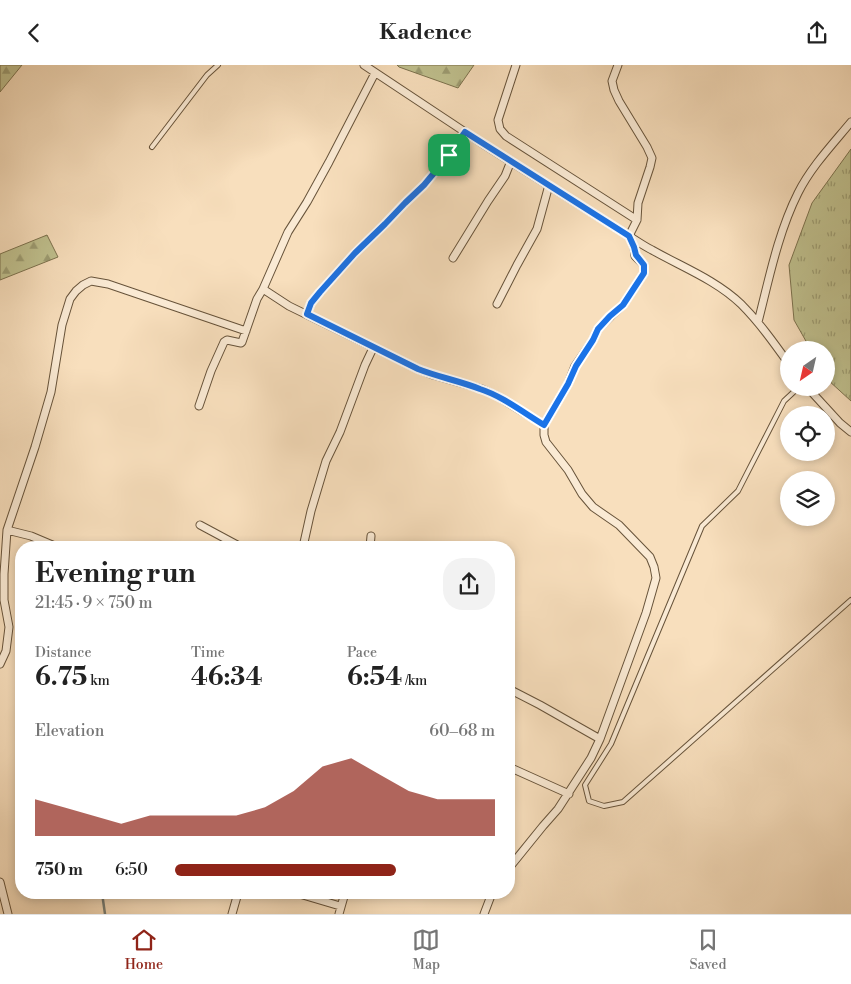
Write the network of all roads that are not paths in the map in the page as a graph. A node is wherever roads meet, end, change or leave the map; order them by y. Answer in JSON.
{"nodes":[{"id":1,"x":218,"y":65,"type":"edge"},
{"id":2,"x":364,"y":65,"type":"edge"},
{"id":3,"x":516,"y":65,"type":"edge"},
{"id":4,"x":618,"y":65,"type":"edge"},
{"id":5,"x":376,"y":73,"type":"junction"},
{"id":6,"x":851,"y":122,"type":"edge"},
{"id":7,"x":465,"y":132,"type":"junction"},
{"id":8,"x":152,"y":147,"type":"dead end"},
{"id":9,"x":511,"y":161,"type":"junction"},
{"id":10,"x":549,"y":185,"type":"junction"},
{"id":11,"x":636,"y":220,"type":"junction"},
{"id":12,"x":629,"y":236,"type":"junction"},
{"id":13,"x":453,"y":258,"type":"dead end"},
{"id":14,"x":263,"y":289,"type":"junction"},
{"id":15,"x":497,"y":304,"type":"dead end"},
{"id":16,"x":307,"y":314,"type":"junction"},
{"id":17,"x":758,"y":322,"type":"junction"},
{"id":18,"x":246,"y":331,"type":"junction"},
{"id":19,"x":373,"y":348,"type":"junction"},
{"id":20,"x":780,"y":351,"type":"edge"},
{"id":21,"x":789,"y":396,"type":"edge"},
{"id":22,"x":815,"y":396,"type":"edge"},
{"id":23,"x":198,"y":405,"type":"dead end"},
{"id":24,"x":544,"y":425,"type":"junction"},
{"id":25,"x":851,"y":432,"type":"edge"},
{"id":26,"x":200,"y":525,"type":"dead end"},
{"id":27,"x":7,"y":529,"type":"junction"},
{"id":28,"x":371,"y":536,"type":"dead end"},
{"id":29,"x":43,"y":541,"type":"edge"},
{"id":30,"x":230,"y":541,"type":"edge"},
{"id":31,"x":304,"y":541,"type":"edge"},
{"id":32,"x":371,"y":541,"type":"edge"},
{"id":33,"x":851,"y":600,"type":"edge"},
{"id":34,"x":0,"y":664,"type":"edge"},
{"id":35,"x":515,"y":692,"type":"edge"},
{"id":36,"x":600,"y":739,"type":"junction"},
{"id":37,"x":515,"y":770,"type":"edge"},
{"id":38,"x":569,"y":793,"type":"junction"},
{"id":39,"x":515,"y":861,"type":"edge"},
{"id":40,"x":0,"y":883,"type":"edge"},
{"id":41,"x":236,"y":899,"type":"edge"},
{"id":42,"x":316,"y":899,"type":"edge"},
{"id":43,"x":342,"y":899,"type":"edge"},
{"id":44,"x":490,"y":899,"type":"edge"},
{"id":45,"x":340,"y":906,"type":"junction"},
{"id":46,"x":8,"y":914,"type":"edge"},
{"id":47,"x":232,"y":914,"type":"edge"},
{"id":48,"x":339,"y":914,"type":"edge"},
{"id":49,"x":484,"y":914,"type":"edge"}],
"edges":[{"from":1,"to":8,"type":"lane"},
{"from":2,"to":5,"type":"street"},
{"from":3,"to":11,"type":"street"},
{"from":4,"to":11,"type":"street"},
{"from":5,"to":7,"type":"street"},
{"from":5,"to":14,"type":"street"},
{"from":6,"to":17,"type":"street"},
{"from":7,"to":9,"type":"street"},
{"from":7,"to":16,"type":"street"},
{"from":9,"to":10,"type":"street"},
{"from":9,"to":13,"type":"street"},
{"from":10,"to":12,"type":"street"},
{"from":10,"to":15,"type":"street"},
{"from":11,"to":12,"type":"street"},
{"from":12,"to":17,"type":"street"},
{"from":12,"to":24,"type":"street"},
{"from":14,"to":16,"type":"street"},
{"from":14,"to":18,"type":"street"},
{"from":16,"to":19,"type":"street"},
{"from":17,"to":20,"type":"street"},
{"from":18,"to":23,"type":"street"},
{"from":18,"to":27,"type":"street"},
{"from":19,"to":24,"type":"street"},
{"from":19,"to":31,"type":"street"},
{"from":21,"to":33,"type":"lane"},
{"from":22,"to":25,"type":"street"},
{"from":24,"to":36,"type":"street"},
{"from":26,"to":30,"type":"street"},
{"from":27,"to":29,"type":"street"},
{"from":27,"to":34,"type":"street"},
{"from":28,"to":32,"type":"street"},
{"from":35,"to":36,"type":"street"},
{"from":36,"to":38,"type":"street"},
{"from":37,"to":38,"type":"street"},
{"from":38,"to":39,"type":"street"},
{"from":40,"to":46,"type":"street"},
{"from":41,"to":47,"type":"street"},
{"from":42,"to":45,"type":"street"},
{"from":43,"to":45,"type":"street"},
{"from":44,"to":49,"type":"street"},
{"from":45,"to":48,"type":"street"}]}
